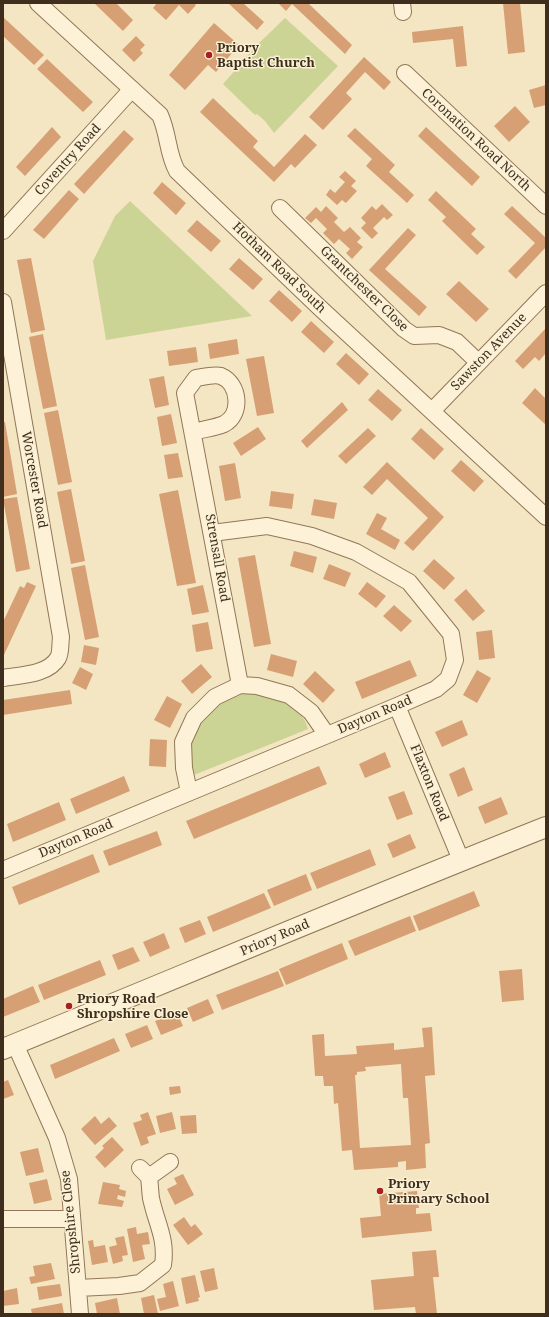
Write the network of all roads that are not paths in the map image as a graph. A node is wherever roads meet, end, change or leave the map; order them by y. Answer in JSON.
{"nodes":[{"id":1,"x":38,"y":3,"type":"edge"},
{"id":2,"x":405,"y":73,"type":"dead end"},
{"id":3,"x":132,"y":89,"type":"junction"},
{"id":4,"x":546,"y":206,"type":"edge"},
{"id":5,"x":280,"y":208,"type":"dead end"},
{"id":6,"x":3,"y":231,"type":"edge"},
{"id":7,"x":546,"y":293,"type":"edge"},
{"id":8,"x":3,"y":302,"type":"edge"},
{"id":9,"x":478,"y":362,"type":"junction"},
{"id":10,"x":432,"y":411,"type":"junction"},
{"id":11,"x":193,"y":432,"type":"dead end"},
{"id":12,"x":546,"y":517,"type":"edge"},
{"id":13,"x":212,"y":532,"type":"junction"},
{"id":14,"x":3,"y":678,"type":"edge"},
{"id":15,"x":240,"y":685,"type":"junction"},
{"id":16,"x":397,"y":706,"type":"junction"},
{"id":17,"x":327,"y":735,"type":"junction"},
{"id":18,"x":189,"y":792,"type":"junction"},
{"id":19,"x":546,"y":827,"type":"edge"},
{"id":20,"x":461,"y":860,"type":"junction"},
{"id":21,"x":3,"y":870,"type":"edge"},
{"id":22,"x":9,"y":1047,"type":"edge"},
{"id":23,"x":170,"y":1162,"type":"dead end"},
{"id":24,"x":3,"y":1219,"type":"edge"},
{"id":25,"x":72,"y":1219,"type":"junction"},
{"id":26,"x":78,"y":1288,"type":"junction"},
{"id":27,"x":80,"y":1314,"type":"edge"}],
"edges":[{"from":1,"to":3,"type":"street","name":"Hotham Road South"},
{"from":2,"to":4,"type":"street","name":"Coronation Road North"},
{"from":3,"to":6,"type":"street","name":"Coventry Road"},
{"from":3,"to":10,"type":"street","name":"Hotham Road South"},
{"from":5,"to":9,"type":"street","name":"Grantchester Close"},
{"from":7,"to":9,"type":"street","name":"Sawston Avenue"},
{"from":8,"to":14,"type":"street","name":"Worcester Road"},
{"from":9,"to":10,"type":"street","name":"Sawston Avenue"},
{"from":10,"to":12,"type":"street","name":"Hotham Road South"},
{"from":11,"to":13,"type":"street","name":"Strensall Road"},
{"from":13,"to":15,"type":"street","name":"Strensall Road"},
{"from":13,"to":16,"type":"street","name":"Dayton Road"},
{"from":15,"to":17,"type":"street"},
{"from":15,"to":18,"type":"street"},
{"from":16,"to":17,"type":"street","name":"Dayton Road"},
{"from":16,"to":20,"type":"street","name":"Flaxton Road"},
{"from":17,"to":18,"type":"street","name":"Dayton Road"},
{"from":18,"to":21,"type":"street","name":"Dayton Road"},
{"from":19,"to":20,"type":"street","name":"Priory Road"},
{"from":20,"to":22,"type":"street","name":"Priory Road"},
{"from":22,"to":25,"type":"street","name":"Shropshire Close"},
{"from":23,"to":26,"type":"street"},
{"from":24,"to":25,"type":"street"},
{"from":25,"to":26,"type":"street","name":"Shropshire Close"},
{"from":26,"to":27,"type":"street","name":"Shropshire Close"}]}
